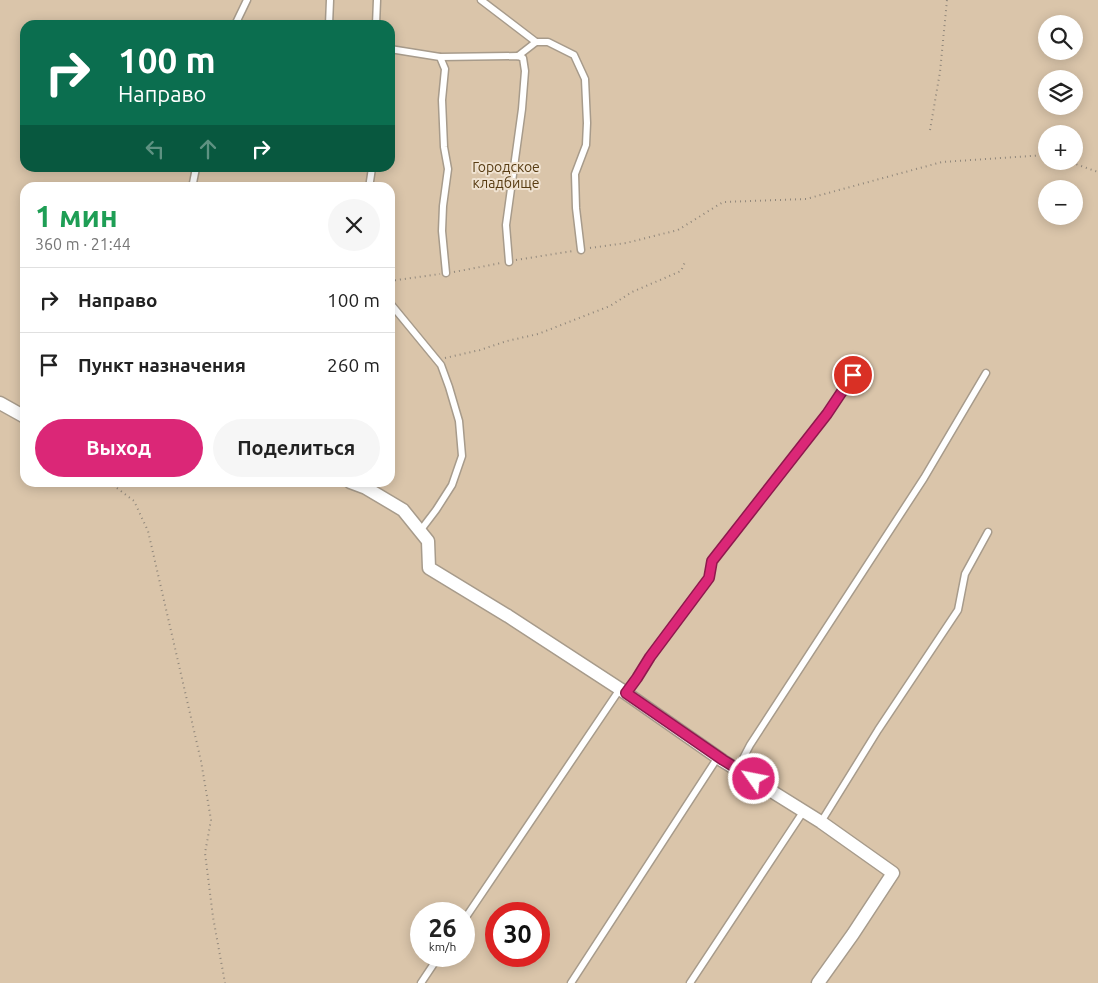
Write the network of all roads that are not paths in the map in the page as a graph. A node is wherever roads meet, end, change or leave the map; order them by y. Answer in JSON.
{"nodes":[{"id":1,"x":247,"y":0,"type":"edge"},
{"id":2,"x":330,"y":0,"type":"edge"},
{"id":3,"x":376,"y":0,"type":"edge"},
{"id":4,"x":481,"y":0,"type":"edge"},
{"id":5,"x":237,"y":20,"type":"edge"},
{"id":6,"x":329,"y":20,"type":"edge"},
{"id":7,"x":376,"y":20,"type":"edge"},
{"id":8,"x":536,"y":42,"type":"junction"},
{"id":9,"x":395,"y":50,"type":"edge"},
{"id":10,"x":518,"y":56,"type":"junction"},
{"id":11,"x":440,"y":57,"type":"junction"},
{"id":12,"x":581,"y":250,"type":"road end"},
{"id":13,"x":509,"y":262,"type":"road end"},
{"id":14,"x":446,"y":273,"type":"road end"},
{"id":15,"x":395,"y":309,"type":"edge"},
{"id":16,"x":986,"y":374,"type":"dead end"},
{"id":17,"x":853,"y":375,"type":"dead end"},
{"id":18,"x":0,"y":403,"type":"edge"},
{"id":19,"x":20,"y":414,"type":"edge"},
{"id":20,"x":363,"y":487,"type":"edge"},
{"id":21,"x":420,"y":531,"type":"junction"},
{"id":22,"x":988,"y":532,"type":"dead end"},
{"id":23,"x":623,"y":691,"type":"junction"},
{"id":24,"x":718,"y":757,"type":"junction"},
{"id":25,"x":738,"y":768,"type":"junction"},
{"id":26,"x":803,"y":812,"type":"junction"},
{"id":27,"x":821,"y":822,"type":"junction"},
{"id":28,"x":475,"y":904,"type":"edge"},
{"id":29,"x":432,"y":967,"type":"edge"},
{"id":30,"x":421,"y":983,"type":"edge"},
{"id":31,"x":572,"y":983,"type":"edge"},
{"id":32,"x":690,"y":983,"type":"edge"},
{"id":33,"x":818,"y":983,"type":"edge"}],
"edges":[{"from":1,"to":5,"type":"lane"},
{"from":2,"to":6,"type":"lane"},
{"from":3,"to":7,"type":"lane"},
{"from":4,"to":8,"type":"lane"},
{"from":8,"to":10,"type":"lane"},
{"from":8,"to":12,"type":"lane"},
{"from":9,"to":11,"type":"lane"},
{"from":10,"to":11,"type":"lane"},
{"from":10,"to":13,"type":"lane"},
{"from":11,"to":14,"type":"lane"},
{"from":15,"to":21,"type":"lane"},
{"from":16,"to":25,"type":"lane"},
{"from":17,"to":23,"type":"lane"},
{"from":18,"to":19,"type":"street"},
{"from":20,"to":21,"type":"street"},
{"from":21,"to":23,"type":"street"},
{"from":22,"to":27,"type":"lane"},
{"from":23,"to":24,"type":"street"},
{"from":23,"to":28,"type":"lane"},
{"from":24,"to":25,"type":"street"},
{"from":24,"to":31,"type":"lane"},
{"from":25,"to":26,"type":"street"},
{"from":26,"to":27,"type":"street"},
{"from":26,"to":32,"type":"lane"},
{"from":27,"to":33,"type":"street"},
{"from":29,"to":30,"type":"lane"}]}
